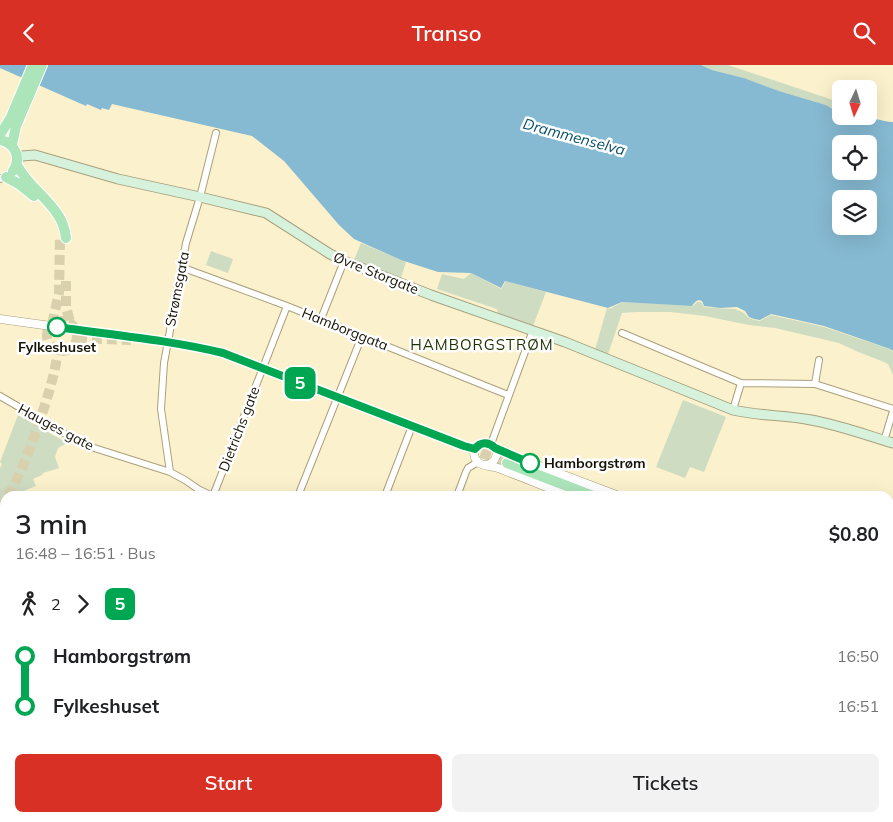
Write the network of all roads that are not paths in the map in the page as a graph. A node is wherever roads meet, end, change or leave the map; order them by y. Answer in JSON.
{"nodes":[{"id":1,"x":33,"y":65,"type":"edge"},
{"id":2,"x":42,"y":65,"type":"edge"},
{"id":3,"x":26,"y":90,"type":"junction"},
{"id":4,"x":216,"y":133,"type":"dead end"},
{"id":5,"x":0,"y":135,"type":"edge"},
{"id":6,"x":0,"y":140,"type":"edge"},
{"id":7,"x":12,"y":145,"type":"junction"},
{"id":8,"x":17,"y":161,"type":"junction"},
{"id":9,"x":2,"y":178,"type":"edge"},
{"id":10,"x":200,"y":197,"type":"junction"},
{"id":11,"x":344,"y":261,"type":"junction"},
{"id":12,"x":181,"y":267,"type":"junction"},
{"id":13,"x":287,"y":306,"type":"junction"},
{"id":14,"x":0,"y":319,"type":"edge"},
{"id":15,"x":321,"y":319,"type":"junction"},
{"id":16,"x":533,"y":330,"type":"junction"},
{"id":17,"x":622,"y":333,"type":"dead end"},
{"id":18,"x":362,"y":336,"type":"junction"},
{"id":19,"x":167,"y":342,"type":"junction"},
{"id":20,"x":819,"y":360,"type":"dead end"},
{"id":21,"x":263,"y":368,"type":"junction"},
{"id":22,"x":741,"y":383,"type":"junction"},
{"id":23,"x":815,"y":384,"type":"junction"},
{"id":24,"x":508,"y":395,"type":"junction"},
{"id":25,"x":0,"y":396,"type":"edge"},
{"id":26,"x":338,"y":397,"type":"junction"},
{"id":27,"x":733,"y":410,"type":"junction"},
{"id":28,"x":893,"y":410,"type":"edge"},
{"id":29,"x":412,"y":426,"type":"junction"},
{"id":30,"x":889,"y":442,"type":"edge"},
{"id":31,"x":493,"y":446,"type":"junction"},
{"id":32,"x":475,"y":449,"type":"junction"},
{"id":33,"x":478,"y":462,"type":"junction"},
{"id":34,"x":506,"y":463,"type":"tunnel mouth"},
{"id":35,"x":488,"y":465,"type":"junction"},
{"id":36,"x":170,"y":472,"type":"junction"},
{"id":37,"x":195,"y":491,"type":"edge"},
{"id":38,"x":214,"y":491,"type":"edge"},
{"id":39,"x":300,"y":491,"type":"edge"},
{"id":40,"x":387,"y":491,"type":"edge"},
{"id":41,"x":459,"y":491,"type":"edge"},
{"id":42,"x":557,"y":491,"type":"edge"},
{"id":43,"x":580,"y":491,"type":"edge"},
{"id":44,"x":606,"y":491,"type":"edge"}],
"edges":[{"from":1,"to":3,"type":"main road"},
{"from":2,"to":3,"type":"main road"},
{"from":3,"to":5,"type":"main road"},
{"from":3,"to":7,"type":"main road"},
{"from":4,"to":10,"type":"street","name":"Strømsgata"},
{"from":6,"to":7,"type":"main road"},
{"from":7,"to":8,"type":"main road"},
{"from":8,"to":9,"type":"main road"},
{"from":8,"to":9,"type":"main road"},
{"from":8,"to":10,"type":"main road","name":"Øvre Storgate"},
{"from":10,"to":11,"type":"main road","name":"Øvre Storgate"},
{"from":10,"to":12,"type":"street","name":"Strømsgata"},
{"from":11,"to":15,"type":"street"},
{"from":11,"to":16,"type":"main road","name":"Øvre Storgate"},
{"from":12,"to":13,"type":"street","name":"Hamborggata"},
{"from":12,"to":19,"type":"street","name":"Strømsgata"},
{"from":13,"to":15,"type":"street","name":"Hamborggata"},
{"from":13,"to":21,"type":"street","name":"Dietrichs gate"},
{"from":14,"to":19,"type":"street"},
{"from":15,"to":18,"type":"street","name":"Hamborggata"},
{"from":16,"to":24,"type":"street"},
{"from":16,"to":27,"type":"main road","name":"Øvre Storgate"},
{"from":17,"to":22,"type":"street","name":"Øvre Storgate"},
{"from":18,"to":24,"type":"street","name":"Hamborggata"},
{"from":18,"to":26,"type":"street"},
{"from":19,"to":21,"type":"street"},
{"from":19,"to":36,"type":"street","name":"Strømsgata"},
{"from":20,"to":23,"type":"street"},
{"from":21,"to":26,"type":"street"},
{"from":21,"to":38,"type":"street","name":"Dietrichs gate"},
{"from":22,"to":23,"type":"street","name":"Øvre Storgate"},
{"from":22,"to":27,"type":"street"},
{"from":23,"to":28,"type":"street","name":"Øvre Storgate"},
{"from":24,"to":31,"type":"street"},
{"from":25,"to":36,"type":"street","name":"Hauges gate"},
{"from":26,"to":29,"type":"street"},
{"from":26,"to":39,"type":"street"},
{"from":27,"to":30,"type":"main road","name":"Øvre Storgate"},
{"from":28,"to":30,"type":"street","name":"Øvre Storgate"},
{"from":29,"to":32,"type":"street"},
{"from":29,"to":40,"type":"street"},
{"from":31,"to":32,"type":"street"},
{"from":31,"to":35,"type":"street"},
{"from":31,"to":44,"type":"street"},
{"from":32,"to":33,"type":"street"},
{"from":33,"to":35,"type":"street"},
{"from":33,"to":41,"type":"street"},
{"from":34,"to":43,"type":"main road"},
{"from":35,"to":42,"type":"street"},
{"from":36,"to":37,"type":"street","name":"Hauges gate"}]}
